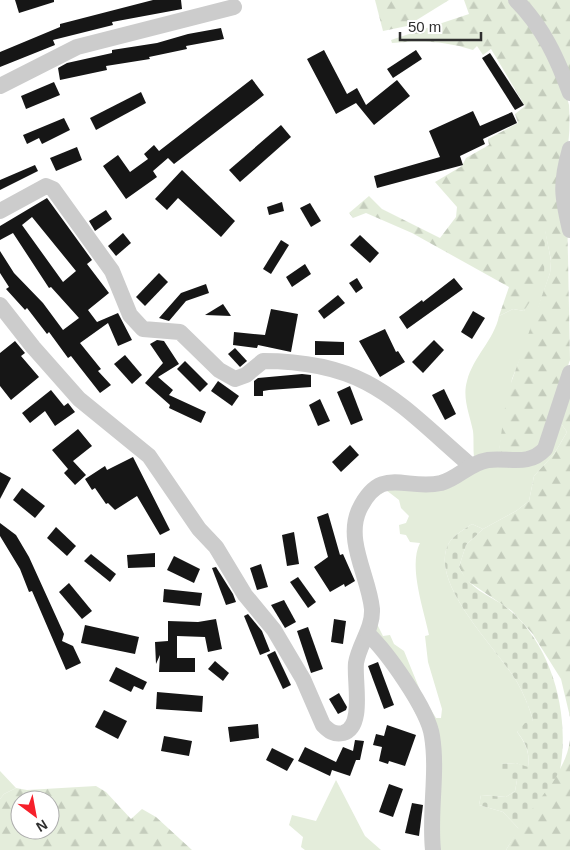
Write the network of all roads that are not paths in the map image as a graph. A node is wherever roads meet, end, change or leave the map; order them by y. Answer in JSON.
{"nodes":[{"id":1,"x":516,"y":0,"type":"edge"},
{"id":2,"x":234,"y":7,"type":"dead end"},
{"id":3,"x":0,"y":86,"type":"edge"},
{"id":4,"x":570,"y":93,"type":"edge"},
{"id":5,"x":570,"y":149,"type":"edge"},
{"id":6,"x":0,"y":211,"type":"edge"},
{"id":7,"x":570,"y":230,"type":"edge"},
{"id":8,"x":0,"y":305,"type":"edge"},
{"id":9,"x":570,"y":373,"type":"edge"},
{"id":10,"x":470,"y":465,"type":"junction"},
{"id":11,"x":368,"y":634,"type":"junction"},
{"id":12,"x":433,"y":850,"type":"edge"}],
"edges":[{"from":1,"to":4,"type":"street"},
{"from":2,"to":3,"type":"street"},
{"from":5,"to":7,"type":"street"},
{"from":6,"to":10,"type":"street"},
{"from":8,"to":11,"type":"street"},
{"from":9,"to":10,"type":"street"},
{"from":10,"to":11,"type":"street"},
{"from":11,"to":12,"type":"street"}]}
